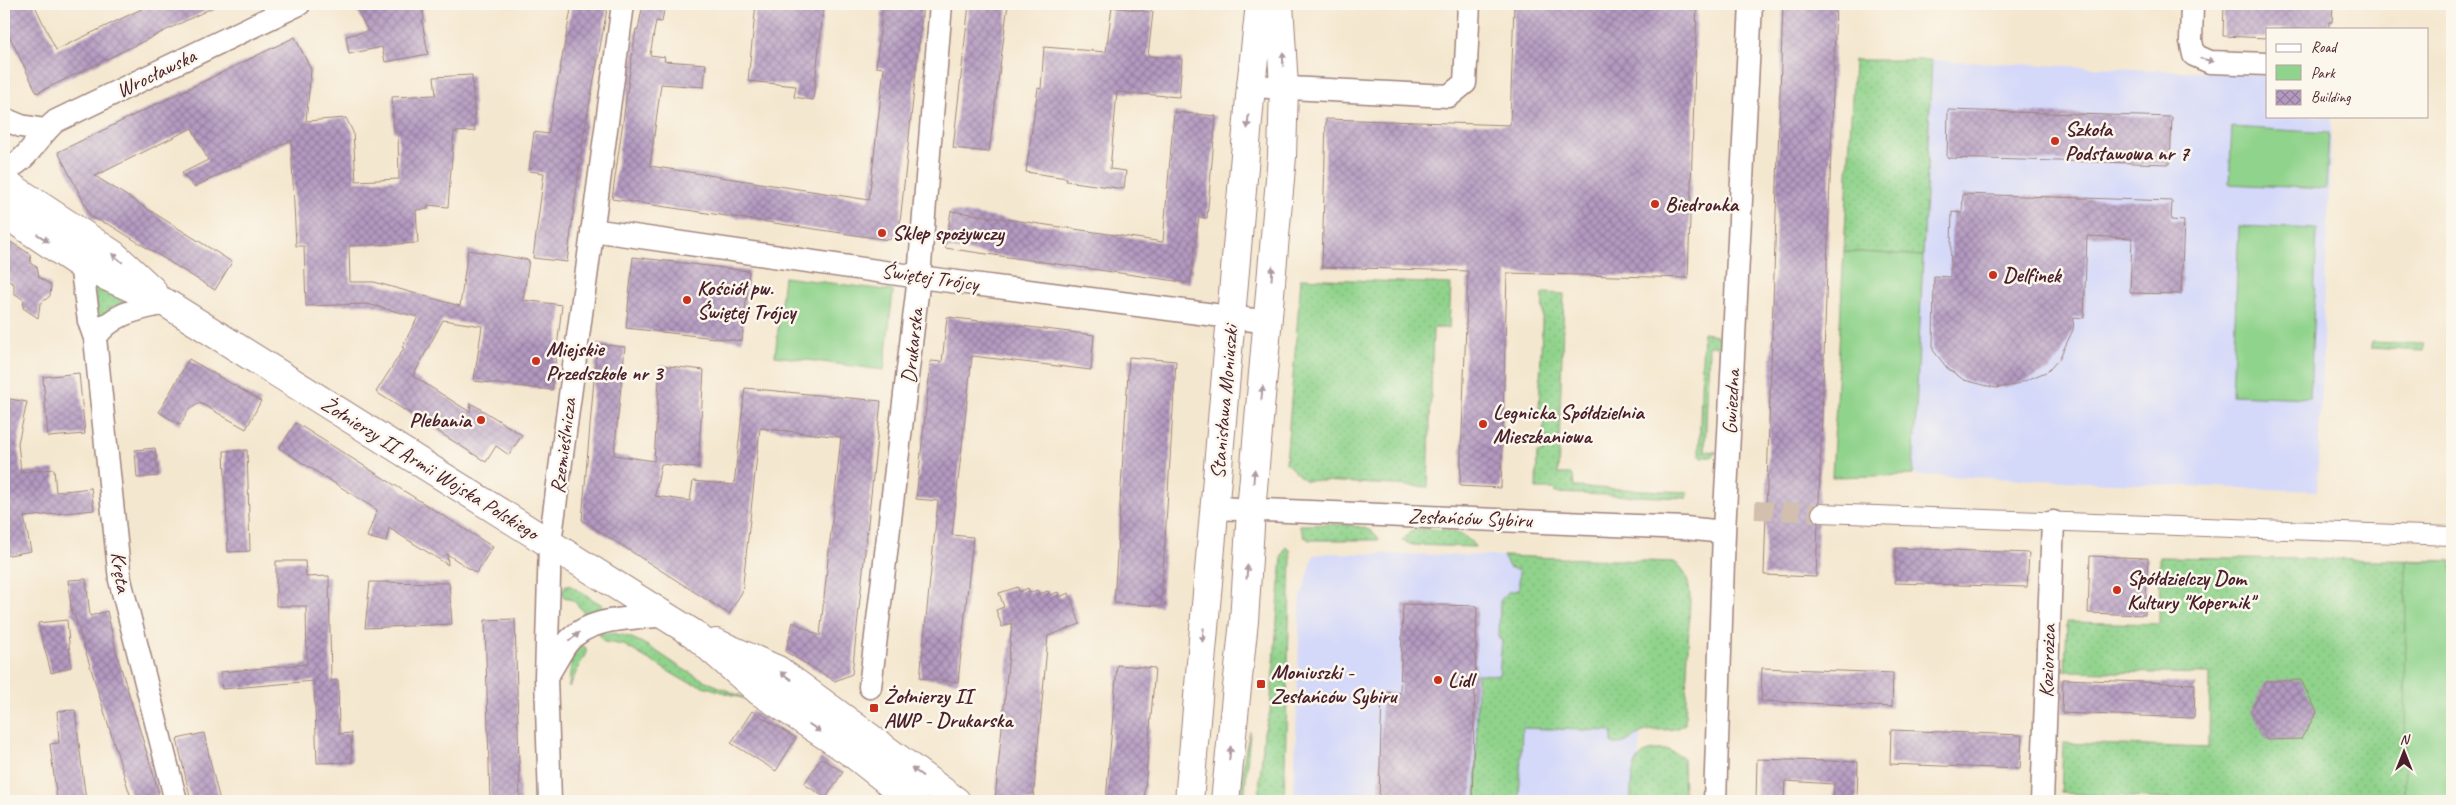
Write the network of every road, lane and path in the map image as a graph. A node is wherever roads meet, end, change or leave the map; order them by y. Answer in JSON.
{"nodes":[{"id":1,"x":299,"y":4,"type":"edge"},
{"id":2,"x":623,"y":4,"type":"edge"},
{"id":3,"x":941,"y":4,"type":"edge"},
{"id":4,"x":1260,"y":4,"type":"edge"},
{"id":5,"x":1279,"y":4,"type":"edge"},
{"id":6,"x":1469,"y":4,"type":"edge"},
{"id":7,"x":1751,"y":4,"type":"edge"},
{"id":8,"x":2192,"y":4,"type":"edge"},
{"id":9,"x":2266,"y":64,"type":"edge"},
{"id":10,"x":1251,"y":86,"type":"junction"},
{"id":11,"x":1284,"y":88,"type":"junction"},
{"id":12,"x":4,"y":120,"type":"edge"},
{"id":13,"x":45,"y":130,"type":"junction"},
{"id":14,"x":25,"y":156,"type":"junction"},
{"id":15,"x":4,"y":170,"type":"edge"},
{"id":16,"x":4,"y":182,"type":"edge"},
{"id":17,"x":30,"y":198,"type":"junction"},
{"id":18,"x":4,"y":213,"type":"edge"},
{"id":19,"x":592,"y":230,"type":"junction"},
{"id":20,"x":81,"y":265,"type":"junction"},
{"id":21,"x":919,"y":277,"type":"junction"},
{"id":22,"x":166,"y":303,"type":"junction"},
{"id":23,"x":1232,"y":317,"type":"junction"},
{"id":24,"x":1269,"y":322,"type":"junction"},
{"id":25,"x":95,"y":338,"type":"junction"},
{"id":26,"x":1215,"y":508,"type":"junction"},
{"id":27,"x":1251,"y":511,"type":"junction"},
{"id":28,"x":1821,"y":513,"type":"tunnel mouth"},
{"id":29,"x":2054,"y":522,"type":"junction"},
{"id":30,"x":1724,"y":532,"type":"junction"},
{"id":31,"x":2452,"y":536,"type":"edge"},
{"id":32,"x":550,"y":543,"type":"junction"},
{"id":33,"x":665,"y":616,"type":"junction"},
{"id":34,"x":694,"y":634,"type":"junction"},
{"id":35,"x":546,"y":677,"type":"junction"},
{"id":36,"x":870,"y":687,"type":"dead end"},
{"id":37,"x":176,"y":801,"type":"edge"},
{"id":38,"x":550,"y":801,"type":"edge"},
{"id":39,"x":913,"y":801,"type":"edge"},
{"id":40,"x":956,"y":801,"type":"edge"},
{"id":41,"x":1189,"y":801,"type":"edge"},
{"id":42,"x":1225,"y":801,"type":"edge"},
{"id":43,"x":1715,"y":801,"type":"edge"},
{"id":44,"x":2042,"y":801,"type":"edge"}],
"edges":[{"from":1,"to":13,"type":"street","name":"Wrocławska"},
{"from":2,"to":19,"type":"street","name":"Rzemieślnicza"},
{"from":3,"to":21,"type":"street","name":"Drukarska"},
{"from":4,"to":10,"type":"street","name":"Stanisława Moniuszki"},
{"from":11,"to":5,"type":"street","name":"Stanisława Moniuszki","one_way":true},
{"from":6,"to":11,"type":"street"},
{"from":7,"to":30,"type":"street","name":"Gwiezdna"},
{"from":8,"to":9,"type":"street","one_way":true},
{"from":10,"to":11,"type":"street"},
{"from":10,"to":23,"type":"street","name":"Stanisława Moniuszki","one_way":true},
{"from":24,"to":11,"type":"street","name":"Stanisława Moniuszki","one_way":true},
{"from":12,"to":13,"type":"street"},
{"from":13,"to":14,"type":"street","name":"Wrocławska"},
{"from":14,"to":15,"type":"street","name":"Wrocławska"},
{"from":14,"to":17,"type":"street"},
{"from":16,"to":17,"type":"street","name":"Żołnierzy II Armii Wojska Polskiego"},
{"from":22,"to":17,"type":"street","name":"Żołnierzy II Armii Wojska Polskiego","one_way":true},
{"from":18,"to":20,"type":"street","name":"Żołnierzy II Armii Wojska Polskiego","one_way":true},
{"from":19,"to":21,"type":"street","name":"Świętej Trójcy"},
{"from":19,"to":32,"type":"street","name":"Rzemieślnicza"},
{"from":20,"to":22,"type":"street","name":"Żołnierzy II Armii Wojska Polskiego"},
{"from":20,"to":25,"type":"street","name":"Kręta"},
{"from":21,"to":23,"type":"street","name":"Świętej Trójcy"},
{"from":21,"to":36,"type":"street","name":"Drukarska"},
{"from":22,"to":25,"type":"street"},
{"from":22,"to":32,"type":"street","name":"Żołnierzy II Armii Wojska Polskiego"},
{"from":23,"to":24,"type":"street","name":"Świętej Trójcy"},
{"from":23,"to":26,"type":"street","name":"Stanisława Moniuszki"},
{"from":27,"to":24,"type":"street","name":"Stanisława Moniuszki","one_way":true},
{"from":25,"to":37,"type":"street","name":"Kręta"},
{"from":26,"to":27,"type":"street","name":"Zesłańców Sybiru"},
{"from":26,"to":41,"type":"street","name":"Stanisława Moniuszki","one_way":true},
{"from":27,"to":30,"type":"street","name":"Zesłańców Sybiru"},
{"from":42,"to":27,"type":"street","name":"Stanisława Moniuszki","one_way":true},
{"from":28,"to":29,"type":"street"},
{"from":29,"to":31,"type":"street"},
{"from":29,"to":44,"type":"street","name":"Koziorożca"},
{"from":30,"to":43,"type":"street","name":"Gwiezdna"},
{"from":32,"to":33,"type":"street","name":"Żołnierzy II Armii Wojska Polskiego"},
{"from":32,"to":35,"type":"street","name":"Rzemieślnicza"},
{"from":33,"to":34,"type":"street","name":"Żołnierzy II Armii Wojska Polskiego"},
{"from":35,"to":33,"type":"street","one_way":true},
{"from":34,"to":39,"type":"street","name":"Żołnierzy II Armii Wojska Polskiego","one_way":true},
{"from":40,"to":34,"type":"street","name":"Żołnierzy II Armii Wojska Polskiego","one_way":true},
{"from":35,"to":38,"type":"street","name":"Rzemieślnicza"}]}
